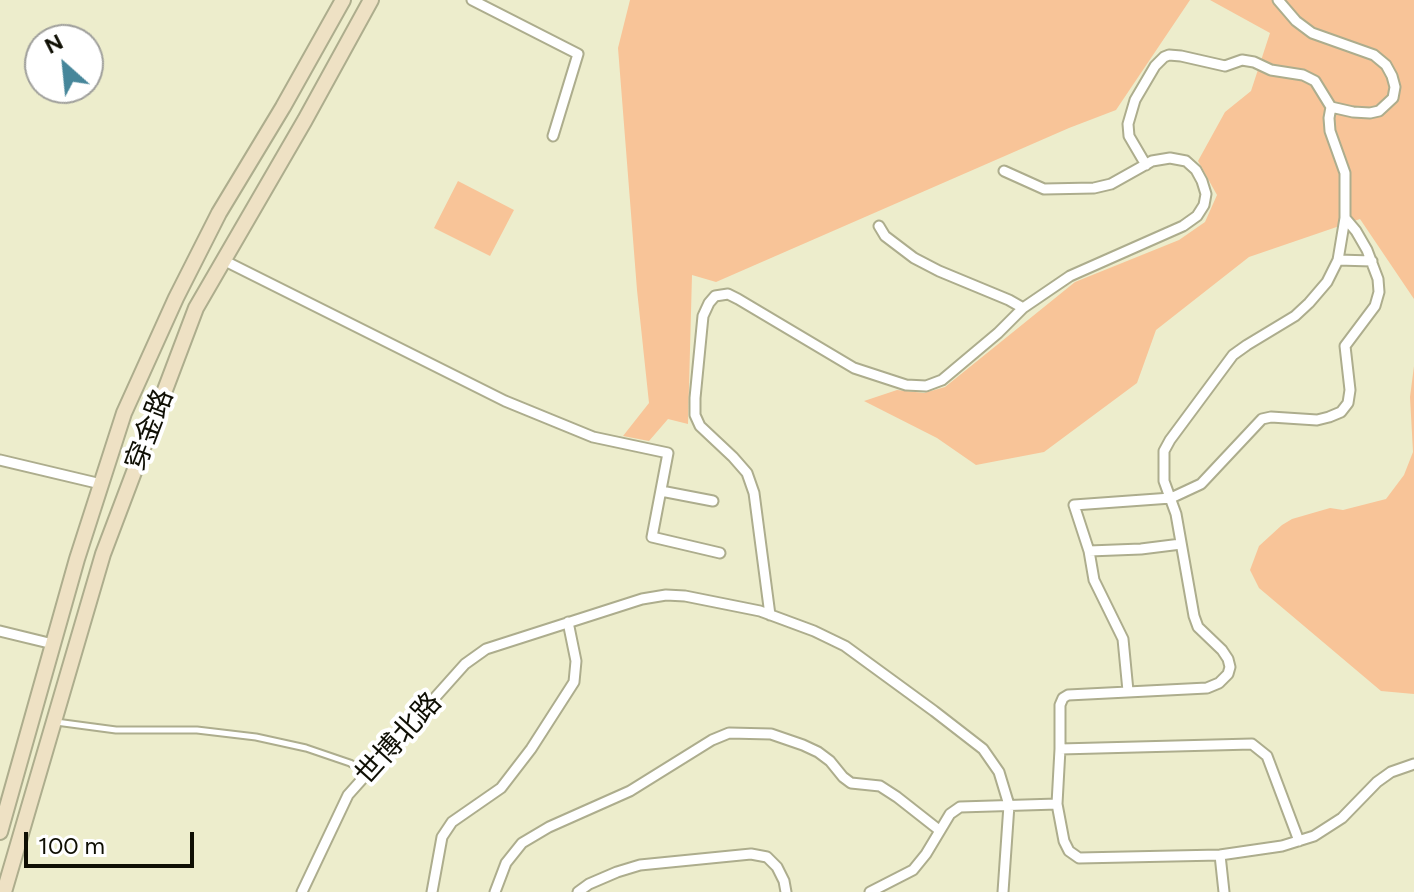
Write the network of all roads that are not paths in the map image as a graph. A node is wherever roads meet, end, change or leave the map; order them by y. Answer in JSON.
{"nodes":[{"id":1,"x":343,"y":0,"type":"edge"},
{"id":2,"x":371,"y":0,"type":"edge"},
{"id":3,"x":472,"y":0,"type":"edge"},
{"id":4,"x":1278,"y":0,"type":"edge"},
{"id":5,"x":1331,"y":107,"type":"junction"},
{"id":6,"x":553,"y":136,"type":"dead end"},
{"id":7,"x":1146,"y":165,"type":"junction"},
{"id":8,"x":1004,"y":171,"type":"dead end"},
{"id":9,"x":1345,"y":218,"type":"junction"},
{"id":10,"x":879,"y":226,"type":"dead end"},
{"id":11,"x":223,"y":260,"type":"junction"},
{"id":12,"x":1338,"y":260,"type":"junction"},
{"id":13,"x":1372,"y":261,"type":"junction"},
{"id":14,"x":1023,"y":308,"type":"junction"},
{"id":15,"x":0,"y":460,"type":"edge"},
{"id":16,"x":101,"y":484,"type":"junction"},
{"id":17,"x":661,"y":491,"type":"junction"},
{"id":18,"x":1171,"y":498,"type":"junction"},
{"id":19,"x":713,"y":501,"type":"dead end"},
{"id":20,"x":1181,"y":544,"type":"junction"},
{"id":21,"x":1089,"y":551,"type":"junction"},
{"id":22,"x":720,"y":553,"type":"dead end"},
{"id":23,"x":770,"y":615,"type":"junction"},
{"id":24,"x":568,"y":622,"type":"junction"},
{"id":25,"x":0,"y":631,"type":"edge"},
{"id":26,"x":53,"y":644,"type":"junction"},
{"id":27,"x":1128,"y":691,"type":"junction"},
{"id":28,"x":54,"y":722,"type":"junction"},
{"id":29,"x":1060,"y":749,"type":"junction"},
{"id":30,"x":1414,"y":764,"type":"edge"},
{"id":31,"x":368,"y":773,"type":"junction"},
{"id":32,"x":1057,"y":804,"type":"junction"},
{"id":33,"x":1009,"y":805,"type":"junction"},
{"id":34,"x":939,"y":830,"type":"junction"},
{"id":35,"x":0,"y":832,"type":"edge"},
{"id":36,"x":1299,"y":841,"type":"junction"},
{"id":37,"x":1220,"y":855,"type":"junction"},
{"id":38,"x":4,"y":892,"type":"edge"},
{"id":39,"x":302,"y":892,"type":"edge"},
{"id":40,"x":432,"y":892,"type":"edge"},
{"id":41,"x":495,"y":892,"type":"edge"},
{"id":42,"x":578,"y":892,"type":"edge"},
{"id":43,"x":786,"y":892,"type":"edge"},
{"id":44,"x":870,"y":892,"type":"edge"},
{"id":45,"x":1003,"y":892,"type":"edge"},
{"id":46,"x":1224,"y":892,"type":"edge"}],
"edges":[{"from":1,"to":16,"type":"main road","name":"穿金路"},
{"from":2,"to":11,"type":"main road","name":"穿金路"},
{"from":3,"to":6,"type":"street"},
{"from":4,"to":5,"type":"street"},
{"from":5,"to":7,"type":"street"},
{"from":5,"to":9,"type":"street"},
{"from":7,"to":8,"type":"street"},
{"from":7,"to":14,"type":"street"},
{"from":9,"to":12,"type":"street"},
{"from":9,"to":13,"type":"street"},
{"from":10,"to":14,"type":"street"},
{"from":11,"to":17,"type":"street"},
{"from":11,"to":28,"type":"main road","name":"穿金路"},
{"from":12,"to":13,"type":"street"},
{"from":12,"to":18,"type":"street"},
{"from":13,"to":18,"type":"street"},
{"from":14,"to":23,"type":"street"},
{"from":15,"to":16,"type":"street"},
{"from":16,"to":26,"type":"main road","name":"穿金路"},
{"from":17,"to":19,"type":"street"},
{"from":17,"to":22,"type":"street"},
{"from":18,"to":20,"type":"street"},
{"from":18,"to":21,"type":"street"},
{"from":20,"to":21,"type":"street"},
{"from":20,"to":27,"type":"street"},
{"from":21,"to":27,"type":"street"},
{"from":23,"to":24,"type":"street","name":"世博北路"},
{"from":23,"to":33,"type":"street","name":"世博北路"},
{"from":24,"to":31,"type":"street","name":"世博北路"},
{"from":24,"to":40,"type":"street"},
{"from":25,"to":26,"type":"street"},
{"from":26,"to":35,"type":"main road","name":"穿金路"},
{"from":27,"to":29,"type":"street"},
{"from":28,"to":31,"type":"lane"},
{"from":28,"to":38,"type":"main road","name":"穿金路"},
{"from":29,"to":32,"type":"street"},
{"from":29,"to":36,"type":"street"},
{"from":30,"to":36,"type":"street"},
{"from":31,"to":39,"type":"street","name":"世博北路"},
{"from":32,"to":33,"type":"street"},
{"from":32,"to":37,"type":"street"},
{"from":33,"to":34,"type":"street"},
{"from":33,"to":45,"type":"street"},
{"from":34,"to":41,"type":"street"},
{"from":34,"to":44,"type":"street"},
{"from":36,"to":37,"type":"street"},
{"from":37,"to":46,"type":"street"},
{"from":42,"to":43,"type":"street"}]}
